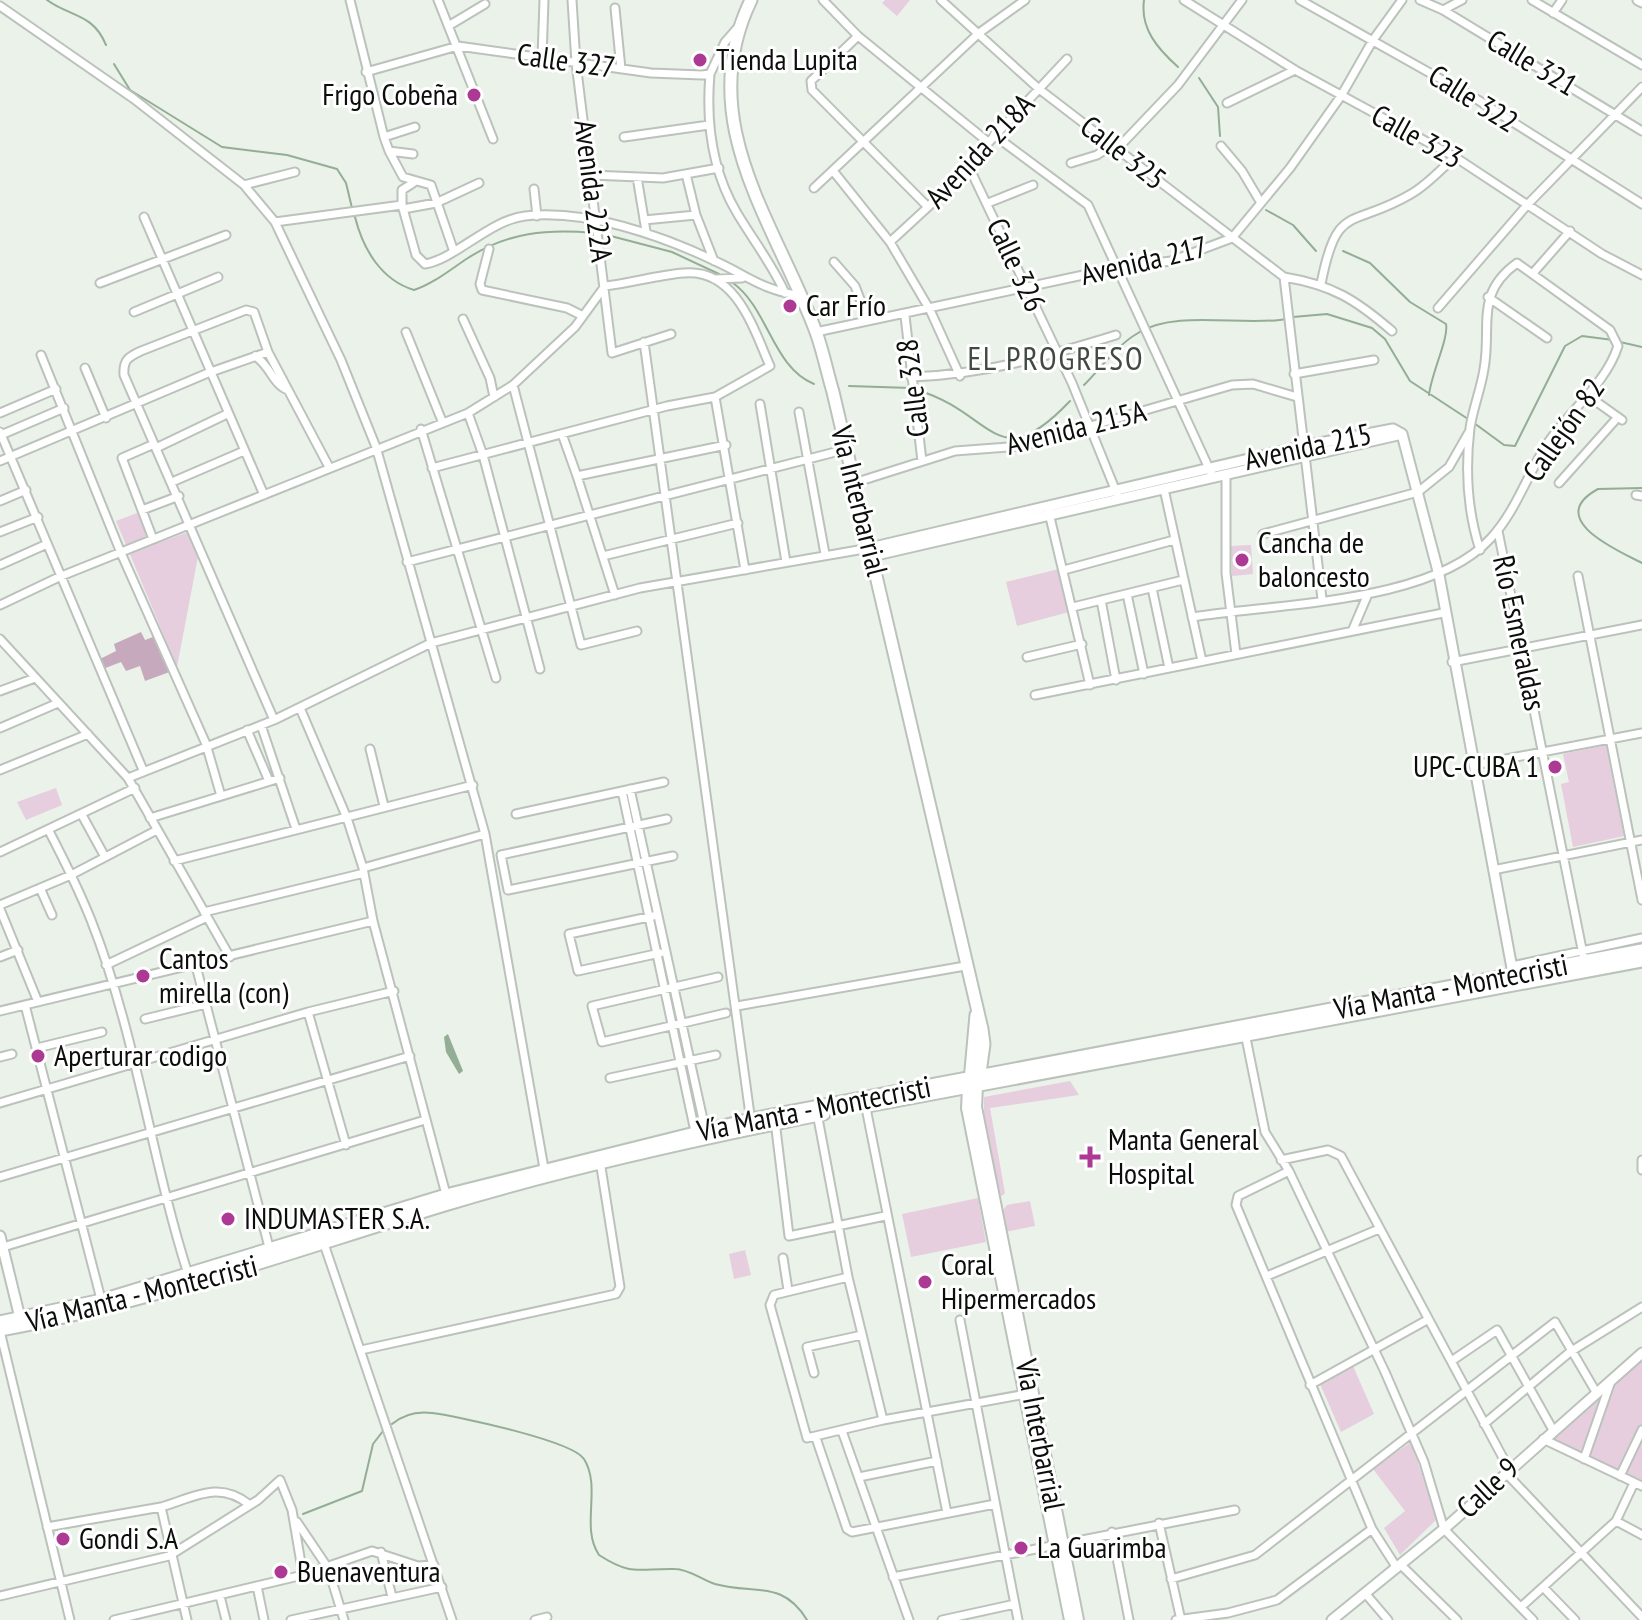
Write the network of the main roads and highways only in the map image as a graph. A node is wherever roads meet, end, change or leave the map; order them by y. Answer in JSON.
{"nodes":[{"id":1,"x":751,"y":0,"type":"edge"},
{"id":2,"x":1642,"y":950,"type":"edge"},
{"id":3,"x":1584,"y":961,"type":"junction"},
{"id":4,"x":1642,"y":961,"type":"edge"},
{"id":5,"x":976,"y":1014,"type":"junction"},
{"id":6,"x":1245,"y":1031,"type":"junction"},
{"id":7,"x":984,"y":1044,"type":"junction"},
{"id":8,"x":1002,"y":1071,"type":"junction"},
{"id":9,"x":974,"y":1082,"type":"junction"},
{"id":10,"x":0,"y":1322,"type":"edge"},
{"id":11,"x":20,"y":1322,"type":"junction"},
{"id":12,"x":0,"y":1330,"type":"edge"},
{"id":13,"x":1058,"y":1544,"type":"junction"},
{"id":14,"x":1070,"y":1620,"type":"edge"},
{"id":15,"x":1078,"y":1620,"type":"edge"}],
"edges":[{"from":1,"to":5,"type":"main road","name":"Vía Interbarrial"},
{"from":2,"to":3,"type":"main road","name":"Vía Manta - Montecristi"},
{"from":3,"to":4,"type":"main road","name":"Vía Manta - Montecristi"},
{"from":3,"to":6,"type":"main road","name":"Vía Manta - Montecristi"},
{"from":5,"to":7,"type":"main road","name":"Vía Interbarrial"},
{"from":5,"to":9,"type":"main road","name":"Vía Interbarrial"},
{"from":6,"to":8,"type":"main road","name":"Vía Manta - Montecristi"},
{"from":6,"to":9,"type":"main road","name":"Vía Manta - Montecristi"},
{"from":7,"to":8,"type":"main road"},
{"from":7,"to":9,"type":"main road","name":"Vía Interbarrial"},
{"from":8,"to":9,"type":"main road","name":"Vía Manta - Montecristi"},
{"from":9,"to":11,"type":"main road","name":"Vía Manta - Montecristi"},
{"from":9,"to":13,"type":"main road","name":"Vía Interbarrial"},
{"from":10,"to":11,"type":"main road","name":"Vía Manta - Montecristi"},
{"from":11,"to":12,"type":"main road","name":"Vía Manta - Montecristi"},
{"from":13,"to":14,"type":"main road","name":"Vía Interbarrial"},
{"from":13,"to":15,"type":"main road","name":"Vía Interbarrial"}]}
